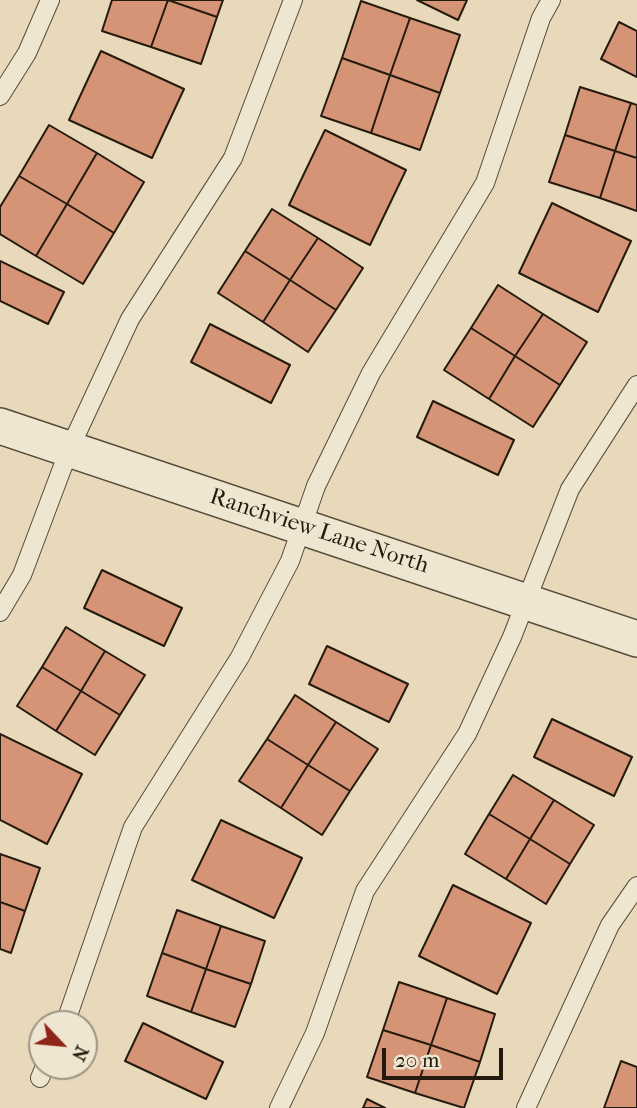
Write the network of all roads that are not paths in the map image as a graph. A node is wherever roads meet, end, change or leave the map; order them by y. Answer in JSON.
{"nodes":[{"id":1,"x":50,"y":0,"type":"edge"},
{"id":2,"x":293,"y":0,"type":"edge"},
{"id":3,"x":551,"y":0,"type":"edge"},
{"id":4,"x":0,"y":96,"type":"edge"},
{"id":5,"x":637,"y":385,"type":"edge"},
{"id":6,"x":0,"y":426,"type":"edge"},
{"id":7,"x":69,"y":450,"type":"junction"},
{"id":8,"x":301,"y":526,"type":"junction"},
{"id":9,"x":525,"y":599,"type":"junction"},
{"id":10,"x":0,"y":612,"type":"edge"},
{"id":11,"x":637,"y":639,"type":"edge"},
{"id":12,"x":637,"y":886,"type":"edge"},
{"id":13,"x":70,"y":1010,"type":"edge"},
{"id":14,"x":279,"y":1108,"type":"edge"},
{"id":15,"x":526,"y":1108,"type":"edge"}],
"edges":[{"from":1,"to":4,"type":"lane"},
{"from":2,"to":7,"type":"lane"},
{"from":3,"to":8,"type":"lane"},
{"from":5,"to":9,"type":"lane"},
{"from":6,"to":7,"type":"street","name":"Ranchview Lane North"},
{"from":7,"to":8,"type":"street","name":"Ranchview Lane North"},
{"from":7,"to":10,"type":"lane"},
{"from":8,"to":9,"type":"street","name":"Ranchview Lane North"},
{"from":8,"to":13,"type":"lane"},
{"from":9,"to":11,"type":"street","name":"Ranchview Lane North"},
{"from":9,"to":14,"type":"lane"},
{"from":12,"to":15,"type":"lane"}]}
